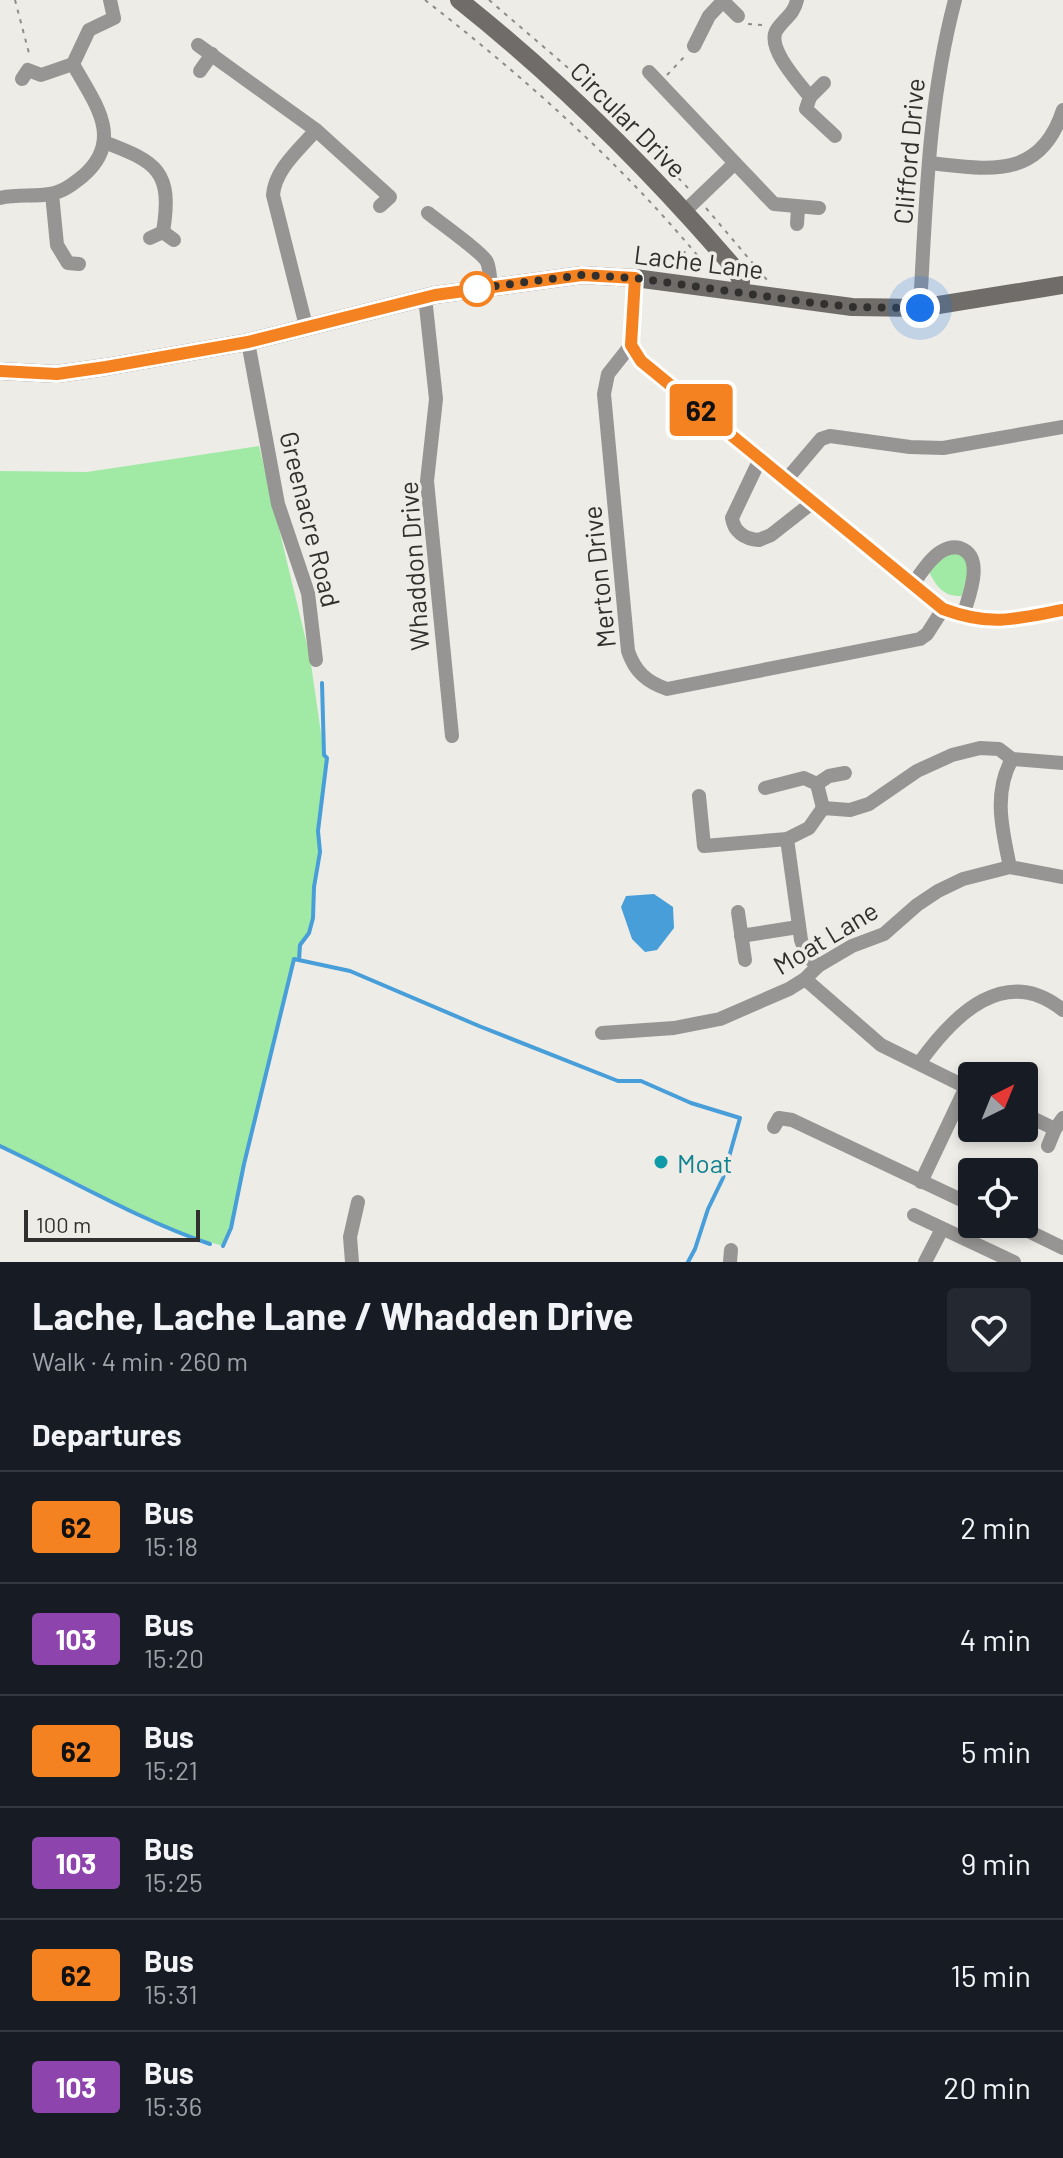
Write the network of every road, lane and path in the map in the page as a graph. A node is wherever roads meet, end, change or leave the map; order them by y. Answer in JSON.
{"nodes":[{"id":1,"x":15,"y":0,"type":"edge"},
{"id":2,"x":110,"y":0,"type":"edge"},
{"id":3,"x":425,"y":0,"type":"edge"},
{"id":4,"x":459,"y":0,"type":"edge"},
{"id":5,"x":723,"y":0,"type":"edge"},
{"id":6,"x":797,"y":0,"type":"edge"},
{"id":7,"x":955,"y":0,"type":"edge"},
{"id":8,"x":738,"y":16,"type":"joint"},
{"id":9,"x":775,"y":41,"type":"junction"},
{"id":10,"x":198,"y":45,"type":"dead end"},
{"id":11,"x":694,"y":46,"type":"joint"},
{"id":12,"x":212,"y":54,"type":"junction"},
{"id":13,"x":73,"y":64,"type":"junction"},
{"id":14,"x":27,"y":69,"type":"joint"},
{"id":15,"x":200,"y":71,"type":"dead end"},
{"id":16,"x":654,"y":78,"type":"joint"},
{"id":17,"x":824,"y":83,"type":"dead end"},
{"id":18,"x":810,"y":97,"type":"junction"},
{"id":19,"x":1063,"y":110,"type":"edge"},
{"id":20,"x":316,"y":130,"type":"junction"},
{"id":21,"x":1059,"y":133,"type":"edge"},
{"id":22,"x":835,"y":136,"type":"dead end"},
{"id":23,"x":104,"y":142,"type":"junction"},
{"id":24,"x":735,"y":163,"type":"junction"},
{"id":25,"x":929,"y":163,"type":"junction"},
{"id":26,"x":52,"y":194,"type":"junction"},
{"id":27,"x":0,"y":198,"type":"edge"},
{"id":28,"x":380,"y":206,"type":"dead end"},
{"id":29,"x":798,"y":208,"type":"junction"},
{"id":30,"x":819,"y":208,"type":"dead end"},
{"id":31,"x":685,"y":211,"type":"junction"},
{"id":32,"x":797,"y":224,"type":"dead end"},
{"id":33,"x":425,"y":233,"type":"dead end"},
{"id":34,"x":705,"y":234,"type":"junction"},
{"id":35,"x":162,"y":237,"type":"dead end"},
{"id":36,"x":691,"y":247,"type":"junction"},
{"id":37,"x":70,"y":266,"type":"dead end"},
{"id":38,"x":635,"y":278,"type":"junction"},
{"id":39,"x":665,"y":281,"type":"junction"},
{"id":40,"x":1063,"y":285,"type":"edge"},
{"id":41,"x":491,"y":287,"type":"junction"},
{"id":42,"x":716,"y":288,"type":"junction"},
{"id":43,"x":740,"y":291,"type":"junction"},
{"id":44,"x":425,"y":297,"type":"junction"},
{"id":45,"x":920,"y":308,"type":"junction"},
{"id":46,"x":306,"y":326,"type":"junction"},
{"id":47,"x":248,"y":342,"type":"junction"},
{"id":48,"x":631,"y":345,"type":"junction"},
{"id":49,"x":0,"y":371,"type":"edge"},
{"id":50,"x":1063,"y":427,"type":"edge"},
{"id":51,"x":760,"y":459,"type":"junction"},
{"id":52,"x":786,"y":480,"type":"junction"},
{"id":53,"x":813,"y":502,"type":"junction"},
{"id":54,"x":913,"y":584,"type":"junction"},
{"id":55,"x":943,"y":609,"type":"junction"},
{"id":56,"x":1063,"y":610,"type":"edge"},
{"id":57,"x":963,"y":616,"type":"junction"},
{"id":58,"x":316,"y":660,"type":"dead end"},
{"id":59,"x":452,"y":736,"type":"dead end"},
{"id":60,"x":1012,"y":759,"type":"junction"},
{"id":61,"x":1063,"y":763,"type":"edge"},
{"id":62,"x":845,"y":773,"type":"dead end"},
{"id":63,"x":817,"y":784,"type":"junction"},
{"id":64,"x":765,"y":788,"type":"dead end"},
{"id":65,"x":699,"y":796,"type":"dead end"},
{"id":66,"x":823,"y":808,"type":"junction"},
{"id":67,"x":787,"y":839,"type":"junction"},
{"id":68,"x":1010,"y":867,"type":"junction"},
{"id":69,"x":1063,"y":877,"type":"edge"},
{"id":70,"x":738,"y":912,"type":"dead end"},
{"id":71,"x":798,"y":927,"type":"junction"},
{"id":72,"x":741,"y":936,"type":"junction"},
{"id":73,"x":745,"y":960,"type":"dead end"},
{"id":74,"x":818,"y":966,"type":"junction"},
{"id":75,"x":805,"y":979,"type":"junction"},
{"id":76,"x":1063,"y":1010,"type":"edge"},
{"id":77,"x":602,"y":1033,"type":"dead end"},
{"id":78,"x":920,"y":1062,"type":"junction"},
{"id":79,"x":958,"y":1082,"type":"edge"},
{"id":80,"x":958,"y":1110,"type":"edge"},
{"id":81,"x":1038,"y":1118,"type":"edge"},
{"id":82,"x":1059,"y":1124,"type":"edge"},
{"id":83,"x":774,"y":1127,"type":"dead end"},
{"id":84,"x":1048,"y":1146,"type":"dead end"},
{"id":85,"x":921,"y":1182,"type":"junction"},
{"id":86,"x":958,"y":1199,"type":"edge"},
{"id":87,"x":358,"y":1202,"type":"dead end"},
{"id":88,"x":914,"y":1215,"type":"dead end"},
{"id":89,"x":942,"y":1229,"type":"junction"},
{"id":90,"x":1038,"y":1236,"type":"edge"},
{"id":91,"x":1063,"y":1248,"type":"edge"},
{"id":92,"x":352,"y":1262,"type":"edge"},
{"id":93,"x":925,"y":1262,"type":"edge"},
{"id":94,"x":1014,"y":1262,"type":"edge"}],
"edges":[{"from":1,"to":14,"type":"path"},
{"from":2,"to":13,"type":"street"},
{"from":3,"to":36,"type":"path"},
{"from":4,"to":31,"type":"street","name":"Circular Drive"},
{"from":5,"to":8,"type":"street"},
{"from":5,"to":11,"type":"street"},
{"from":6,"to":9,"type":"street"},
{"from":7,"to":25,"type":"street","name":"Clifford Drive"},
{"from":8,"to":9,"type":"path"},
{"from":9,"to":18,"type":"street"},
{"from":10,"to":12,"type":"street"},
{"from":11,"to":16,"type":"path"},
{"from":12,"to":15,"type":"street"},
{"from":12,"to":20,"type":"street"},
{"from":13,"to":14,"type":"street"},
{"from":13,"to":23,"type":"street"},
{"from":16,"to":24,"type":"street"},
{"from":17,"to":18,"type":"street"},
{"from":18,"to":22,"type":"street"},
{"from":19,"to":21,"type":"street"},
{"from":20,"to":28,"type":"street"},
{"from":20,"to":46,"type":"street"},
{"from":21,"to":25,"type":"street"},
{"from":23,"to":26,"type":"street"},
{"from":23,"to":35,"type":"street"},
{"from":24,"to":29,"type":"street"},
{"from":24,"to":31,"type":"street"},
{"from":25,"to":45,"type":"street","name":"Clifford Drive"},
{"from":26,"to":27,"type":"street"},
{"from":26,"to":37,"type":"street"},
{"from":29,"to":30,"type":"street"},
{"from":29,"to":32,"type":"street"},
{"from":31,"to":34,"type":"street","name":"Circular Drive"},
{"from":33,"to":41,"type":"street"},
{"from":34,"to":36,"type":"path"},
{"from":34,"to":43,"type":"street","name":"Circular Drive"},
{"from":36,"to":39,"type":"path"},
{"from":36,"to":42,"type":"path"},
{"from":38,"to":39,"type":"street","name":"Lache Lane"},
{"from":38,"to":41,"type":"street","name":"Lache Lane"},
{"from":38,"to":48,"type":"street"},
{"from":39,"to":42,"type":"street","name":"Lache Lane"},
{"from":40,"to":45,"type":"street","name":"Lache Lane"},
{"from":41,"to":44,"type":"street","name":"Lache Lane"},
{"from":42,"to":43,"type":"street","name":"Lache Lane"},
{"from":43,"to":45,"type":"street","name":"Lache Lane"},
{"from":44,"to":46,"type":"street","name":"Lache Lane"},
{"from":44,"to":59,"type":"street","name":"Whaddon Drive"},
{"from":46,"to":47,"type":"street","name":"Lache Lane"},
{"from":47,"to":49,"type":"street","name":"Lache Lane"},
{"from":47,"to":58,"type":"street","name":"Greenacre Road"},
{"from":48,"to":51,"type":"street"},
{"from":48,"to":55,"type":"street","name":"Merton Drive"},
{"from":50,"to":52,"type":"street"},
{"from":51,"to":52,"type":"street"},
{"from":51,"to":53,"type":"street"},
{"from":52,"to":53,"type":"street"},
{"from":53,"to":54,"type":"street"},
{"from":54,"to":55,"type":"street"},
{"from":54,"to":57,"type":"street"},
{"from":55,"to":57,"type":"street"},
{"from":56,"to":57,"type":"street"},
{"from":60,"to":61,"type":"street"},
{"from":60,"to":66,"type":"street"},
{"from":60,"to":68,"type":"street"},
{"from":62,"to":63,"type":"street"},
{"from":63,"to":64,"type":"street"},
{"from":63,"to":66,"type":"street"},
{"from":65,"to":67,"type":"street"},
{"from":66,"to":67,"type":"street"},
{"from":67,"to":71,"type":"street"},
{"from":68,"to":69,"type":"street","name":"Moat Lane"},
{"from":68,"to":74,"type":"street","name":"Moat Lane"},
{"from":70,"to":72,"type":"street"},
{"from":71,"to":72,"type":"street"},
{"from":71,"to":74,"type":"street"},
{"from":72,"to":73,"type":"street"},
{"from":74,"to":75,"type":"street","name":"Moat Lane"},
{"from":75,"to":77,"type":"street","name":"Moat Lane"},
{"from":75,"to":78,"type":"street"},
{"from":76,"to":78,"type":"street"},
{"from":78,"to":79,"type":"street"},
{"from":80,"to":85,"type":"street"},
{"from":81,"to":82,"type":"street"},
{"from":82,"to":84,"type":"street"},
{"from":83,"to":85,"type":"street"},
{"from":85,"to":86,"type":"street"},
{"from":87,"to":92,"type":"street"},
{"from":88,"to":89,"type":"street"},
{"from":89,"to":93,"type":"street"},
{"from":89,"to":94,"type":"street"},
{"from":90,"to":91,"type":"street"}]}
